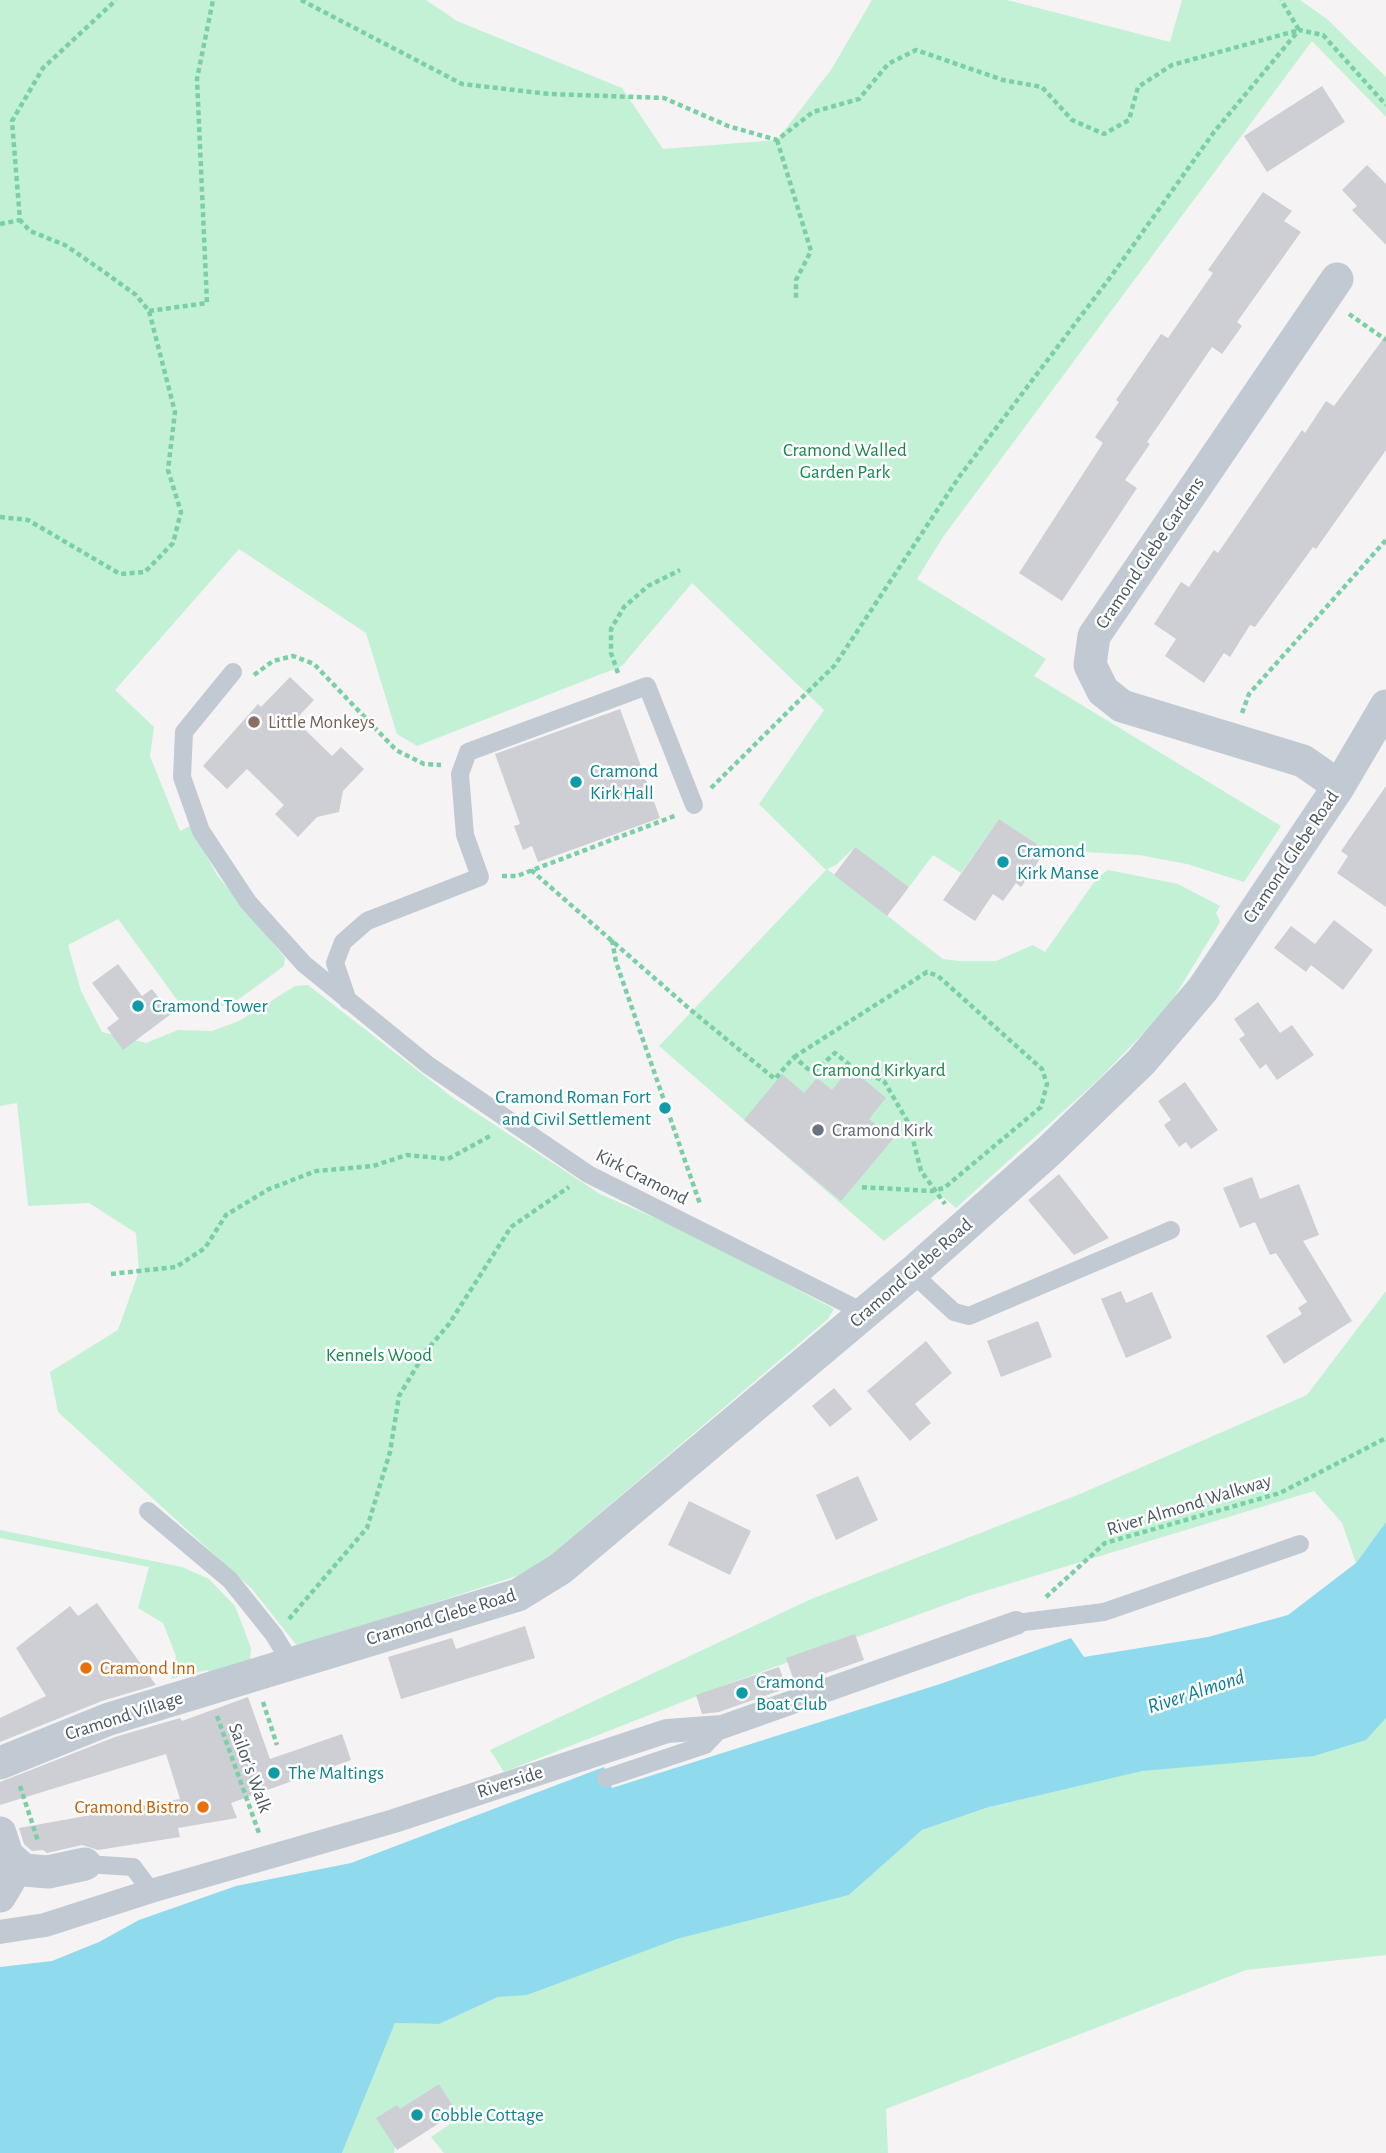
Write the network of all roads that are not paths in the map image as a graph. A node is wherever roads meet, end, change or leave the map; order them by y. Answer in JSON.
{"nodes":[{"id":1,"x":1331,"y":288,"type":"road end"},
{"id":2,"x":233,"y":672,"type":"road end"},
{"id":3,"x":1381,"y":724,"type":"edge"},
{"id":4,"x":1339,"y":786,"type":"junction"},
{"id":5,"x":694,"y":805,"type":"road end"},
{"id":6,"x":348,"y":1001,"type":"junction"},
{"id":7,"x":1171,"y":1230,"type":"dead end"},
{"id":8,"x":912,"y":1273,"type":"junction"},
{"id":9,"x":865,"y":1313,"type":"junction"},
{"id":10,"x":148,"y":1511,"type":"dead end"},
{"id":11,"x":1300,"y":1544,"type":"dead end"},
{"id":12,"x":1016,"y":1623,"type":"joint"},
{"id":13,"x":291,"y":1663,"type":"junction"},
{"id":14,"x":722,"y":1727,"type":"junction"},
{"id":15,"x":5,"y":1760,"type":"edge"},
{"id":16,"x":606,"y":1778,"type":"dead end"},
{"id":17,"x":0,"y":1833,"type":"edge"},
{"id":18,"x":85,"y":1864,"type":"joint"},
{"id":19,"x":33,"y":1869,"type":"junction"},
{"id":20,"x":151,"y":1891,"type":"junction"},
{"id":21,"x":0,"y":1896,"type":"edge"},
{"id":22,"x":0,"y":1932,"type":"edge"}],
"edges":[{"from":1,"to":4,"type":"street","name":"Cramond Glebe Gardens"},
{"from":2,"to":6,"type":"lane","name":"Kirk Cramond"},
{"from":3,"to":4,"type":"street","name":"Cramond Glebe Road"},
{"from":4,"to":8,"type":"street","name":"Cramond Glebe Road"},
{"from":5,"to":6,"type":"lane"},
{"from":6,"to":9,"type":"lane","name":"Kirk Cramond"},
{"from":7,"to":8,"type":"lane"},
{"from":8,"to":9,"type":"street","name":"Cramond Glebe Road"},
{"from":9,"to":13,"type":"street","name":"Cramond Glebe Road"},
{"from":10,"to":13,"type":"lane"},
{"from":11,"to":12,"type":"lane"},
{"from":12,"to":14,"type":"street","name":"Riverside"},
{"from":13,"to":15,"type":"street","name":"Cramond Village"},
{"from":14,"to":16,"type":"lane"},
{"from":14,"to":20,"type":"street","name":"Riverside"},
{"from":17,"to":19,"type":"street"},
{"from":18,"to":19,"type":"street"},
{"from":18,"to":20,"type":"lane"},
{"from":19,"to":21,"type":"street"},
{"from":20,"to":22,"type":"street","name":"Riverside"}]}
